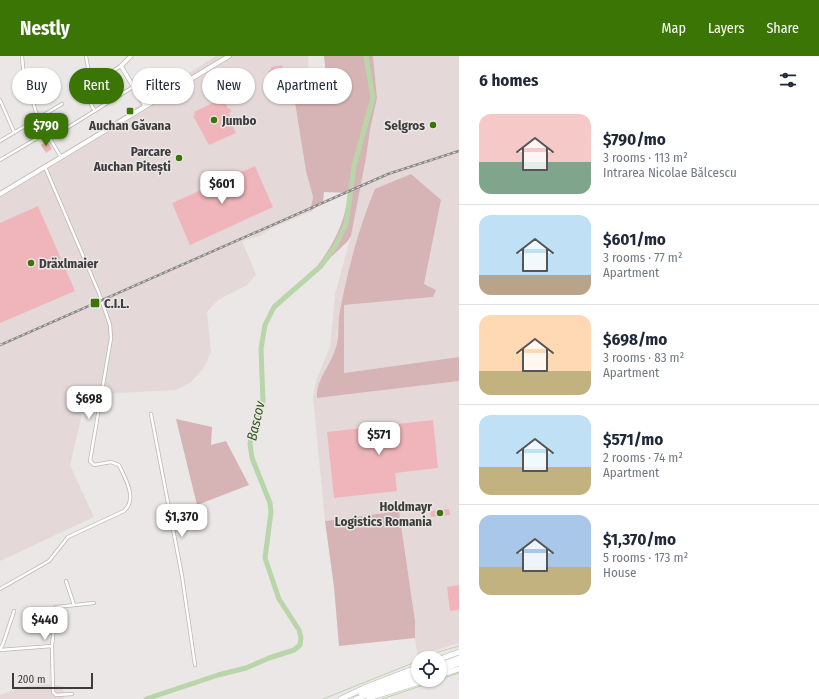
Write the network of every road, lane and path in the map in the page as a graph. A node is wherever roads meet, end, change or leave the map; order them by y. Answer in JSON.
{"nodes":[{"id":1,"x":22,"y":56,"type":"edge"},
{"id":2,"x":86,"y":56,"type":"edge"},
{"id":3,"x":131,"y":56,"type":"edge"},
{"id":4,"x":229,"y":56,"type":"edge"},
{"id":5,"x":121,"y":66,"type":"junction"},
{"id":6,"x":89,"y":68,"type":"edge"},
{"id":7,"x":118,"y":68,"type":"edge"},
{"id":8,"x":132,"y":84,"type":"edge"},
{"id":9,"x":132,"y":87,"type":"edge"},
{"id":10,"x":0,"y":100,"type":"edge"},
{"id":11,"x":62,"y":104,"type":"dead end"},
{"id":12,"x":90,"y":104,"type":"edge"},
{"id":13,"x":145,"y":106,"type":"joint"},
{"id":14,"x":95,"y":111,"type":"junction"},
{"id":15,"x":38,"y":118,"type":"junction"},
{"id":16,"x":14,"y":132,"type":"junction"},
{"id":17,"x":46,"y":133,"type":"junction"},
{"id":18,"x":59,"y":133,"type":"dead end"},
{"id":19,"x":0,"y":141,"type":"edge"},
{"id":20,"x":61,"y":157,"type":"junction"},
{"id":21,"x":0,"y":160,"type":"edge"},
{"id":22,"x":45,"y":167,"type":"junction"},
{"id":23,"x":0,"y":194,"type":"edge"},
{"id":24,"x":151,"y":414,"type":"dead end"},
{"id":25,"x":66,"y":582,"type":"dead end"},
{"id":26,"x":0,"y":589,"type":"edge"},
{"id":27,"x":94,"y":603,"type":"dead end"},
{"id":28,"x":74,"y":605,"type":"junction"},
{"id":29,"x":14,"y":611,"type":"dead end"},
{"id":30,"x":52,"y":646,"type":"junction"},
{"id":31,"x":0,"y":649,"type":"edge"},
{"id":32,"x":459,"y":652,"type":"edge"},
{"id":33,"x":447,"y":656,"type":"edge"},
{"id":34,"x":459,"y":658,"type":"edge"},
{"id":35,"x":447,"y":662,"type":"edge"},
{"id":36,"x":459,"y":663,"type":"edge"},
{"id":37,"x":195,"y":665,"type":"dead end"},
{"id":38,"x":447,"y":667,"type":"edge"},
{"id":39,"x":459,"y":669,"type":"edge"},
{"id":40,"x":411,"y":670,"type":"edge"},
{"id":41,"x":447,"y":673,"type":"edge"},
{"id":42,"x":411,"y":674,"type":"edge"},
{"id":43,"x":411,"y":679,"type":"edge"},
{"id":44,"x":411,"y":685,"type":"edge"},
{"id":45,"x":72,"y":694,"type":"dead end"},
{"id":46,"x":341,"y":699,"type":"edge"},
{"id":47,"x":356,"y":699,"type":"edge"},
{"id":48,"x":364,"y":699,"type":"edge"}],
"edges":[{"from":1,"to":15,"type":"street"},
{"from":2,"to":6,"type":"street"},
{"from":3,"to":5,"type":"street"},
{"from":4,"to":13,"type":"main road"},
{"from":5,"to":7,"type":"street"},
{"from":5,"to":8,"type":"street"},
{"from":9,"to":14,"type":"street"},
{"from":10,"to":16,"type":"street"},
{"from":11,"to":15,"type":"street"},
{"from":12,"to":14,"type":"street"},
{"from":13,"to":20,"type":"main road"},
{"from":14,"to":18,"type":"street"},
{"from":15,"to":16,"type":"street"},
{"from":15,"to":17,"type":"street"},
{"from":16,"to":19,"type":"street"},
{"from":17,"to":20,"type":"street"},
{"from":17,"to":21,"type":"street"},
{"from":20,"to":22,"type":"main road"},
{"from":22,"to":23,"type":"main road"},
{"from":22,"to":26,"type":"street"},
{"from":24,"to":37,"type":"street"},
{"from":25,"to":28,"type":"street"},
{"from":27,"to":28,"type":"street"},
{"from":28,"to":30,"type":"street"},
{"from":29,"to":31,"type":"street"},
{"from":30,"to":31,"type":"street"},
{"from":30,"to":45,"type":"street"},
{"from":32,"to":33,"type":"highway"},
{"from":34,"to":35,"type":"highway"},
{"from":36,"to":38,"type":"highway"},
{"from":39,"to":41,"type":"highway"},
{"from":40,"to":46,"type":"highway"},
{"from":42,"to":46,"type":"highway"},
{"from":43,"to":47,"type":"highway"},
{"from":44,"to":48,"type":"highway"}]}
